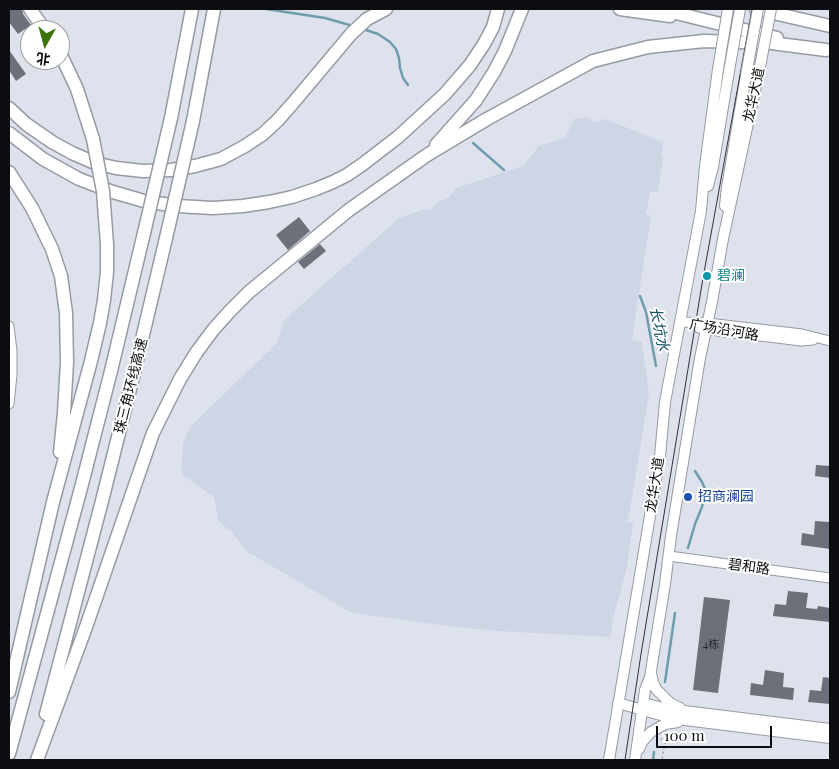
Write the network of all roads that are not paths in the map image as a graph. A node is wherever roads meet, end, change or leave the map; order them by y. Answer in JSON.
{"nodes":[{"id":1,"x":30,"y":9,"type":"edge"},
{"id":2,"x":192,"y":9,"type":"edge"},
{"id":3,"x":214,"y":9,"type":"edge"},
{"id":4,"x":386,"y":9,"type":"edge"},
{"id":5,"x":498,"y":9,"type":"edge"},
{"id":6,"x":522,"y":9,"type":"edge"},
{"id":7,"x":620,"y":9,"type":"edge"},
{"id":8,"x":660,"y":9,"type":"edge"},
{"id":9,"x":728,"y":9,"type":"edge"},
{"id":10,"x":740,"y":9,"type":"edge"},
{"id":11,"x":757,"y":9,"type":"edge"},
{"id":12,"x":766,"y":9,"type":"edge"},
{"id":13,"x":770,"y":9,"type":"edge"},
{"id":14,"x":790,"y":17,"type":"junction"},
{"id":15,"x":38,"y":20,"type":"edge"},
{"id":16,"x":708,"y":21,"type":"junction"},
{"id":17,"x":830,"y":26,"type":"edge"},
{"id":18,"x":828,"y":50,"type":"edge"},
{"id":19,"x":68,"y":70,"type":"edge"},
{"id":20,"x":9,"y":108,"type":"edge"},
{"id":21,"x":9,"y":133,"type":"edge"},
{"id":22,"x":427,"y":155,"type":"junction"},
{"id":23,"x":9,"y":172,"type":"edge"},
{"id":24,"x":701,"y":211,"type":"junction"},
{"id":25,"x":723,"y":239,"type":"junction"},
{"id":26,"x":680,"y":322,"type":"junction"},
{"id":27,"x":9,"y":326,"type":"edge"},
{"id":28,"x":707,"y":326,"type":"junction"},
{"id":29,"x":827,"y":340,"type":"edge"},
{"id":30,"x":9,"y":404,"type":"edge"},
{"id":31,"x":53,"y":502,"type":"junction"},
{"id":32,"x":669,"y":556,"type":"junction"},
{"id":33,"x":830,"y":578,"type":"edge"},
{"id":34,"x":651,"y":668,"type":"junction"},
{"id":35,"x":9,"y":692,"type":"edge"},
{"id":36,"x":619,"y":700,"type":"junction"},
{"id":37,"x":643,"y":707,"type":"junction"},
{"id":38,"x":692,"y":716,"type":"junction"},
{"id":39,"x":830,"y":729,"type":"edge"},
{"id":40,"x":830,"y":738,"type":"edge"},
{"id":41,"x":9,"y":754,"type":"edge"},
{"id":42,"x":35,"y":760,"type":"edge"},
{"id":43,"x":609,"y":760,"type":"edge"},
{"id":44,"x":635,"y":760,"type":"edge"}],
"edges":[{"from":1,"to":15,"type":"highway"},
{"from":2,"to":41,"type":"highway","name":"珠三角环线高速","bridge":true},
{"from":3,"to":42,"type":"highway","name":"珠三角环线高速","bridge":true},
{"from":4,"to":20,"type":"highway"},
{"from":5,"to":21,"type":"highway"},
{"from":6,"to":22,"type":"highway"},
{"from":7,"to":16,"type":"highway"},
{"from":8,"to":16,"type":"highway"},
{"from":9,"to":24,"type":"main road","name":"龙华大道","bridge":true},
{"from":10,"to":24,"type":"main road","name":"龙华大道","bridge":true},
{"from":11,"to":14,"type":"highway"},
{"from":11,"to":25,"type":"main road","name":"龙华大道","bridge":true},
{"from":12,"to":14,"type":"highway"},
{"from":13,"to":25,"type":"main road","name":"龙华大道","bridge":true},
{"from":14,"to":17,"type":"highway"},
{"from":16,"to":18,"type":"highway"},
{"from":18,"to":22,"type":"highway"},
{"from":19,"to":31,"type":"highway","bridge":true},
{"from":22,"to":42,"type":"highway"},
{"from":23,"to":31,"type":"highway"},
{"from":24,"to":26,"type":"main road","name":"龙华大道"},
{"from":25,"to":28,"type":"main road","name":"龙华大道"},
{"from":26,"to":28,"type":"street","name":"广场沿河路"},
{"from":26,"to":36,"type":"main road","name":"龙华大道"},
{"from":27,"to":30,"type":"street"},
{"from":28,"to":29,"type":"street","name":"广场沿河路"},
{"from":28,"to":32,"type":"main road","name":"龙华大道"},
{"from":31,"to":35,"type":"highway"},
{"from":32,"to":33,"type":"street","name":"碧和路"},
{"from":32,"to":34,"type":"main road","name":"龙华大道"},
{"from":34,"to":37,"type":"main road","name":"龙华大道"},
{"from":34,"to":38,"type":"main road"},
{"from":36,"to":37,"type":"main road"},
{"from":36,"to":43,"type":"main road","name":"龙华大道"},
{"from":37,"to":38,"type":"main road"},
{"from":37,"to":44,"type":"main road","name":"龙华大道"},
{"from":38,"to":39,"type":"main road"},
{"from":38,"to":40,"type":"main road"},
{"from":38,"to":44,"type":"main road"}]}
